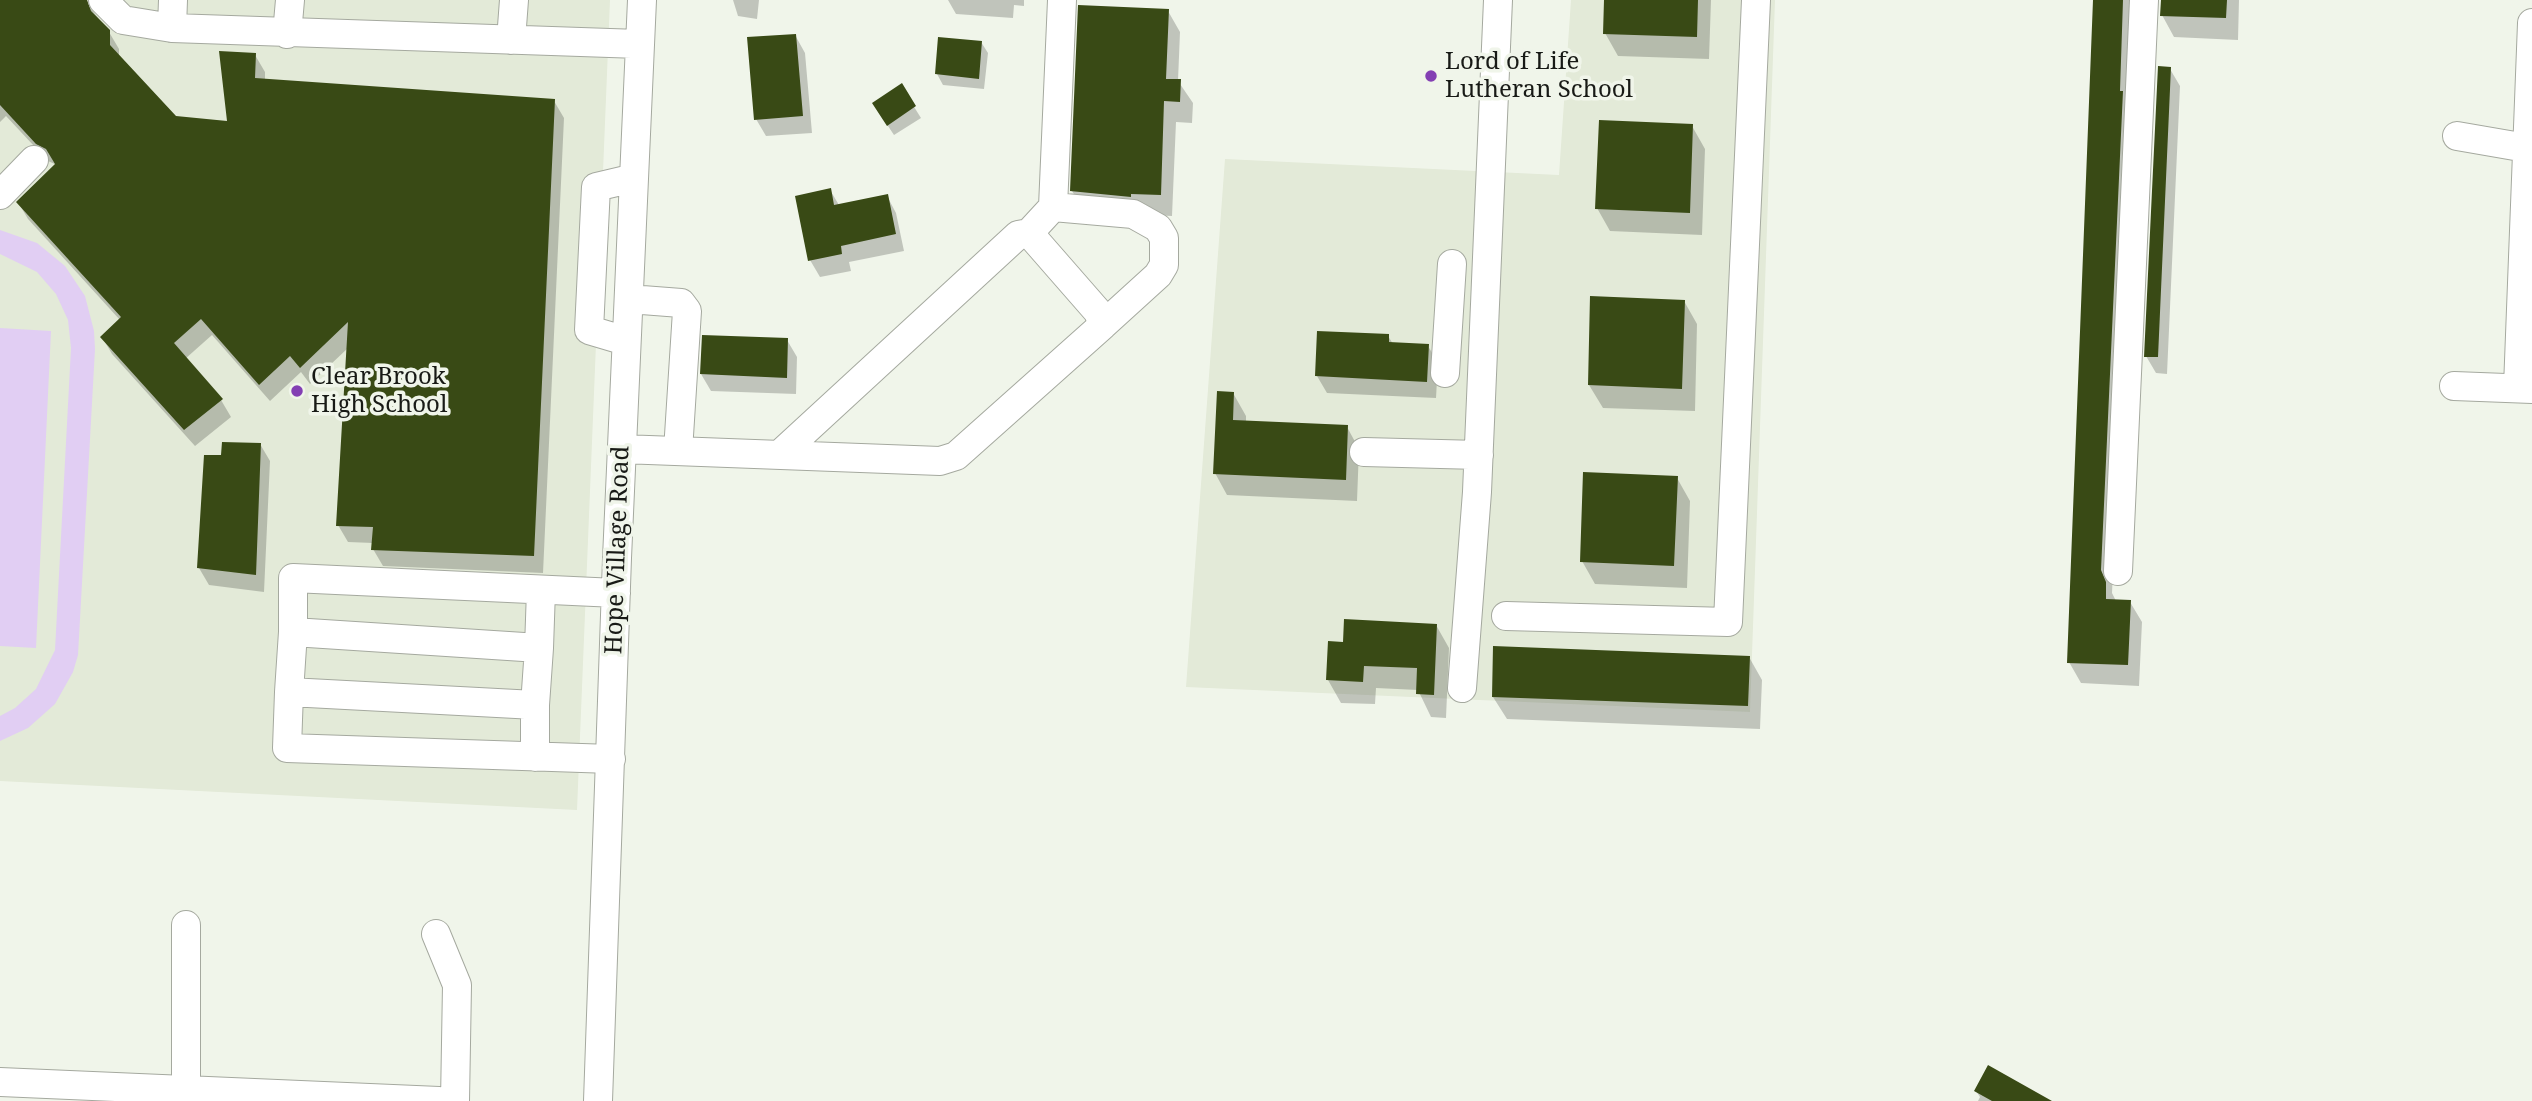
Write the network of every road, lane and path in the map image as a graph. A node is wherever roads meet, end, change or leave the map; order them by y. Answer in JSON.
{"nodes":[{"id":1,"x":103,"y":0,"type":"edge"},
{"id":2,"x":290,"y":0,"type":"edge"},
{"id":3,"x":514,"y":0,"type":"edge"},
{"id":4,"x":642,"y":0,"type":"edge"},
{"id":5,"x":1062,"y":0,"type":"edge"},
{"id":6,"x":1498,"y":0,"type":"edge"},
{"id":7,"x":1756,"y":0,"type":"edge"},
{"id":8,"x":2144,"y":0,"type":"edge"},
{"id":9,"x":173,"y":14,"type":"edge"},
{"id":10,"x":2532,"y":23,"type":"edge"},
{"id":11,"x":287,"y":34,"type":"junction"},
{"id":12,"x":511,"y":40,"type":"junction"},
{"id":13,"x":639,"y":44,"type":"junction"},
{"id":14,"x":2457,"y":136,"type":"dead end"},
{"id":15,"x":2530,"y":149,"type":"edge"},
{"id":16,"x":34,"y":160,"type":"dead end"},
{"id":17,"x":634,"y":178,"type":"junction"},
{"id":18,"x":0,"y":195,"type":"edge"},
{"id":19,"x":1053,"y":207,"type":"junction"},
{"id":20,"x":1029,"y":233,"type":"junction"},
{"id":21,"x":1452,"y":264,"type":"dead end"},
{"id":22,"x":2527,"y":290,"type":"edge"},
{"id":23,"x":629,"y":299,"type":"junction"},
{"id":24,"x":1103,"y":325,"type":"junction"},
{"id":25,"x":626,"y":341,"type":"junction"},
{"id":26,"x":1483,"y":347,"type":"junction"},
{"id":27,"x":2454,"y":386,"type":"dead end"},
{"id":28,"x":2525,"y":388,"type":"edge"},
{"id":29,"x":622,"y":449,"type":"junction"},
{"id":30,"x":678,"y":451,"type":"junction"},
{"id":31,"x":1363,"y":452,"type":"dead end"},
{"id":32,"x":779,"y":455,"type":"junction"},
{"id":33,"x":1479,"y":455,"type":"junction"},
{"id":34,"x":2118,"y":571,"type":"dead end"},
{"id":35,"x":541,"y":590,"type":"junction"},
{"id":36,"x":616,"y":593,"type":"junction"},
{"id":37,"x":1506,"y":616,"type":"dead end"},
{"id":38,"x":293,"y":632,"type":"junction"},
{"id":39,"x":539,"y":648,"type":"junction"},
{"id":40,"x":1462,"y":688,"type":"dead end"},
{"id":41,"x":289,"y":692,"type":"junction"},
{"id":42,"x":536,"y":705,"type":"junction"},
{"id":43,"x":535,"y":757,"type":"junction"},
{"id":44,"x":611,"y":760,"type":"junction"},
{"id":45,"x":186,"y":925,"type":"dead end"},
{"id":46,"x":436,"y":934,"type":"dead end"},
{"id":47,"x":0,"y":1082,"type":"edge"},
{"id":48,"x":186,"y":1090,"type":"junction"},
{"id":49,"x":439,"y":1101,"type":"edge"},
{"id":50,"x":455,"y":1101,"type":"edge"},
{"id":51,"x":598,"y":1101,"type":"edge"}],
"edges":[{"from":1,"to":9,"type":"street"},
{"from":2,"to":11,"type":"street"},
{"from":3,"to":12,"type":"street"},
{"from":4,"to":13,"type":"street","name":"Hope Village Road"},
{"from":5,"to":19,"type":"street"},
{"from":6,"to":26,"type":"street"},
{"from":7,"to":37,"type":"street"},
{"from":8,"to":34,"type":"street"},
{"from":9,"to":11,"type":"street"},
{"from":10,"to":15,"type":"street"},
{"from":11,"to":12,"type":"street"},
{"from":12,"to":13,"type":"street"},
{"from":13,"to":17,"type":"street","name":"Hope Village Road"},
{"from":14,"to":15,"type":"street"},
{"from":15,"to":22,"type":"street"},
{"from":16,"to":18,"type":"street"},
{"from":17,"to":23,"type":"street","name":"Hope Village Road"},
{"from":17,"to":25,"type":"street"},
{"from":19,"to":20,"type":"street"},
{"from":19,"to":24,"type":"street"},
{"from":20,"to":24,"type":"street"},
{"from":20,"to":32,"type":"street"},
{"from":21,"to":26,"type":"street"},
{"from":22,"to":28,"type":"street"},
{"from":23,"to":25,"type":"street","name":"Hope Village Road"},
{"from":23,"to":30,"type":"street"},
{"from":24,"to":32,"type":"street"},
{"from":25,"to":29,"type":"street","name":"Hope Village Road"},
{"from":26,"to":33,"type":"street"},
{"from":27,"to":28,"type":"street"},
{"from":29,"to":30,"type":"street"},
{"from":29,"to":36,"type":"street","name":"Hope Village Road"},
{"from":30,"to":32,"type":"street"},
{"from":31,"to":33,"type":"street"},
{"from":33,"to":40,"type":"street"},
{"from":35,"to":36,"type":"street"},
{"from":35,"to":38,"type":"street"},
{"from":35,"to":39,"type":"street"},
{"from":36,"to":44,"type":"street","name":"Hope Village Road"},
{"from":38,"to":39,"type":"street"},
{"from":38,"to":41,"type":"street"},
{"from":39,"to":42,"type":"street"},
{"from":41,"to":42,"type":"street"},
{"from":41,"to":43,"type":"street"},
{"from":42,"to":43,"type":"street"},
{"from":43,"to":44,"type":"street"},
{"from":44,"to":51,"type":"street","name":"Hope Village Road"},
{"from":45,"to":48,"type":"street"},
{"from":46,"to":50,"type":"street"},
{"from":47,"to":48,"type":"street"},
{"from":48,"to":49,"type":"street"}]}
